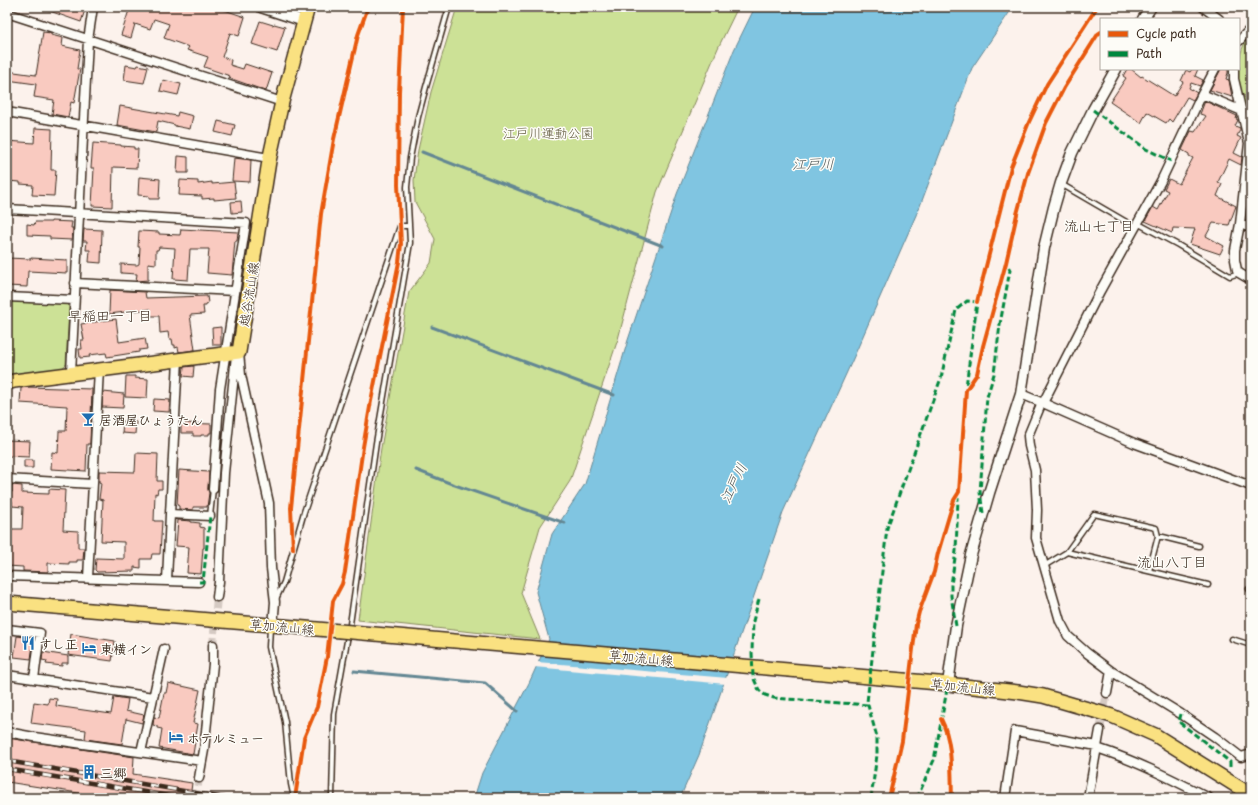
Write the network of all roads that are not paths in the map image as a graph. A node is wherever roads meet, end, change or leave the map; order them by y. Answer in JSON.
{"nodes":[{"id":1,"x":93,"y":7,"type":"edge"},
{"id":2,"x":261,"y":7,"type":"edge"},
{"id":3,"x":308,"y":7,"type":"edge"},
{"id":4,"x":449,"y":7,"type":"edge"},
{"id":5,"x":1151,"y":7,"type":"edge"},
{"id":6,"x":1203,"y":7,"type":"edge"},
{"id":7,"x":7,"y":13,"type":"edge"},
{"id":8,"x":1144,"y":18,"type":"edge"},
{"id":9,"x":1218,"y":18,"type":"edge"},
{"id":10,"x":304,"y":22,"type":"junction"},
{"id":11,"x":1251,"y":28,"type":"edge"},
{"id":12,"x":1240,"y":39,"type":"edge"},
{"id":13,"x":88,"y":40,"type":"junction"},
{"id":14,"x":1115,"y":70,"type":"edge"},
{"id":15,"x":1214,"y":70,"type":"edge"},
{"id":16,"x":1234,"y":70,"type":"edge"},
{"id":17,"x":1202,"y":94,"type":"junction"},
{"id":18,"x":282,"y":102,"type":"junction"},
{"id":19,"x":1242,"y":111,"type":"junction"},
{"id":20,"x":7,"y":112,"type":"edge"},
{"id":21,"x":84,"y":126,"type":"junction"},
{"id":22,"x":269,"y":158,"type":"junction"},
{"id":23,"x":1061,"y":183,"type":"junction"},
{"id":24,"x":7,"y":209,"type":"edge"},
{"id":25,"x":79,"y":213,"type":"junction"},
{"id":26,"x":1240,"y":224,"type":"junction"},
{"id":27,"x":1136,"y":225,"type":"junction"},
{"id":28,"x":409,"y":226,"type":"junction"},
{"id":29,"x":1251,"y":228,"type":"edge"},
{"id":30,"x":1240,"y":273,"type":"junction"},
{"id":31,"x":1251,"y":280,"type":"edge"},
{"id":32,"x":75,"y":283,"type":"junction"},
{"id":33,"x":235,"y":291,"type":"junction"},
{"id":34,"x":7,"y":297,"type":"edge"},
{"id":35,"x":74,"y":300,"type":"junction"},
{"id":36,"x":234,"y":352,"type":"junction"},
{"id":37,"x":178,"y":359,"type":"junction"},
{"id":38,"x":99,"y":369,"type":"junction"},
{"id":39,"x":71,"y":373,"type":"junction"},
{"id":40,"x":7,"y":383,"type":"edge"},
{"id":41,"x":1021,"y":394,"type":"junction"},
{"id":42,"x":1043,"y":402,"type":"junction"},
{"id":43,"x":7,"y":479,"type":"edge"},
{"id":44,"x":93,"y":484,"type":"junction"},
{"id":45,"x":1251,"y":486,"type":"edge"},
{"id":46,"x":214,"y":489,"type":"joint"},
{"id":47,"x":170,"y":514,"type":"junction"},
{"id":48,"x":210,"y":516,"type":"joint"},
{"id":49,"x":1158,"y":537,"type":"junction"},
{"id":50,"x":1199,"y":546,"type":"dead end"},
{"id":51,"x":1067,"y":552,"type":"junction"},
{"id":52,"x":1044,"y":566,"type":"junction"},
{"id":53,"x":1150,"y":572,"type":"junction"},
{"id":54,"x":7,"y":576,"type":"edge"},
{"id":55,"x":88,"y":578,"type":"junction"},
{"id":56,"x":168,"y":580,"type":"junction"},
{"id":57,"x":199,"y":582,"type":"dead end"},
{"id":58,"x":1208,"y":585,"type":"dead end"},
{"id":59,"x":217,"y":597,"type":"tunnel mouth"},
{"id":60,"x":275,"y":602,"type":"junction"},
{"id":61,"x":7,"y":603,"type":"edge"},
{"id":62,"x":275,"y":626,"type":"junction"},
{"id":63,"x":7,"y":628,"type":"edge"},
{"id":64,"x":1232,"y":639,"type":"dead end"},
{"id":65,"x":1251,"y":644,"type":"edge"},
{"id":66,"x":213,"y":645,"type":"tunnel mouth"},
{"id":67,"x":164,"y":649,"type":"dead end"},
{"id":68,"x":1111,"y":671,"type":"junction"},
{"id":69,"x":7,"y":675,"type":"edge"},
{"id":70,"x":34,"y":679,"type":"junction"},
{"id":71,"x":943,"y":684,"type":"junction"},
{"id":72,"x":1107,"y":693,"type":"tunnel mouth"},
{"id":73,"x":153,"y":697,"type":"junction"},
{"id":74,"x":1100,"y":730,"type":"tunnel mouth"},
{"id":75,"x":7,"y":732,"type":"edge"},
{"id":76,"x":1097,"y":747,"type":"junction"},
{"id":77,"x":141,"y":752,"type":"junction"},
{"id":78,"x":1251,"y":754,"type":"edge"},
{"id":79,"x":202,"y":761,"type":"junction"},
{"id":80,"x":199,"y":778,"type":"tunnel mouth"},
{"id":81,"x":1251,"y":795,"type":"edge"},
{"id":82,"x":294,"y":798,"type":"edge"},
{"id":83,"x":332,"y":798,"type":"edge"},
{"id":84,"x":1005,"y":798,"type":"edge"},
{"id":85,"x":1088,"y":798,"type":"edge"},
{"id":86,"x":1209,"y":798,"type":"edge"}],
"edges":[{"from":1,"to":13,"type":"street"},
{"from":2,"to":10,"type":"street"},
{"from":3,"to":10,"type":"main road","name":"越谷流山線"},
{"from":4,"to":28,"type":"lane"},
{"from":5,"to":8,"type":"street"},
{"from":6,"to":9,"type":"street"},
{"from":7,"to":13,"type":"street"},
{"from":10,"to":18,"type":"main road","name":"越谷流山線"},
{"from":11,"to":12,"type":"street"},
{"from":13,"to":18,"type":"street"},
{"from":13,"to":21,"type":"street"},
{"from":14,"to":23,"type":"street"},
{"from":15,"to":17,"type":"street"},
{"from":16,"to":19,"type":"street"},
{"from":17,"to":19,"type":"street"},
{"from":17,"to":27,"type":"street"},
{"from":18,"to":22,"type":"main road","name":"越谷流山線"},
{"from":19,"to":26,"type":"street"},
{"from":20,"to":21,"type":"street"},
{"from":21,"to":22,"type":"street"},
{"from":21,"to":25,"type":"street"},
{"from":22,"to":36,"type":"main road","name":"越谷流山線"},
{"from":23,"to":27,"type":"lane"},
{"from":23,"to":41,"type":"street"},
{"from":24,"to":25,"type":"street"},
{"from":25,"to":32,"type":"street"},
{"from":25,"to":33,"type":"street"},
{"from":26,"to":29,"type":"street"},
{"from":26,"to":30,"type":"street"},
{"from":27,"to":30,"type":"lane"},
{"from":27,"to":42,"type":"street"},
{"from":28,"to":60,"type":"lane"},
{"from":28,"to":83,"type":"lane"},
{"from":30,"to":31,"type":"street"},
{"from":32,"to":33,"type":"street"},
{"from":32,"to":35,"type":"street"},
{"from":33,"to":36,"type":"street"},
{"from":34,"to":35,"type":"street"},
{"from":35,"to":39,"type":"street"},
{"from":36,"to":37,"type":"main road"},
{"from":36,"to":46,"type":"street"},
{"from":36,"to":59,"type":"street"},
{"from":36,"to":60,"type":"street"},
{"from":37,"to":38,"type":"main road"},
{"from":37,"to":47,"type":"street"},
{"from":38,"to":39,"type":"main road"},
{"from":38,"to":44,"type":"street"},
{"from":39,"to":40,"type":"main road"},
{"from":41,"to":42,"type":"street"},
{"from":41,"to":71,"type":"street"},
{"from":42,"to":45,"type":"street"},
{"from":42,"to":52,"type":"street"},
{"from":43,"to":44,"type":"street"},
{"from":44,"to":55,"type":"street"},
{"from":46,"to":48,"type":"lane"},
{"from":47,"to":48,"type":"street"},
{"from":47,"to":56,"type":"street"},
{"from":49,"to":50,"type":"lane"},
{"from":49,"to":51,"type":"lane"},
{"from":49,"to":53,"type":"lane"},
{"from":51,"to":52,"type":"lane"},
{"from":51,"to":53,"type":"lane"},
{"from":52,"to":68,"type":"street"},
{"from":53,"to":58,"type":"lane"},
{"from":54,"to":55,"type":"street"},
{"from":55,"to":56,"type":"street"},
{"from":56,"to":57,"type":"street"},
{"from":60,"to":62,"type":"street"},
{"from":61,"to":62,"type":"main road","name":"草加流山線"},
{"from":62,"to":71,"type":"main road","name":"草加流山線","bridge":true},
{"from":62,"to":82,"type":"lane"},
{"from":63,"to":70,"type":"street"},
{"from":64,"to":65,"type":"lane"},
{"from":66,"to":79,"type":"street"},
{"from":67,"to":73,"type":"street"},
{"from":68,"to":72,"type":"street"},
{"from":68,"to":78,"type":"street"},
{"from":69,"to":70,"type":"street"},
{"from":70,"to":73,"type":"street"},
{"from":71,"to":81,"type":"main road","name":"草加流山線"},
{"from":73,"to":77,"type":"street"},
{"from":74,"to":76,"type":"street"},
{"from":75,"to":77,"type":"street"},
{"from":76,"to":84,"type":"street"},
{"from":76,"to":85,"type":"street"},
{"from":76,"to":86,"type":"street"},
{"from":77,"to":79,"type":"street"},
{"from":79,"to":80,"type":"street"}]}
